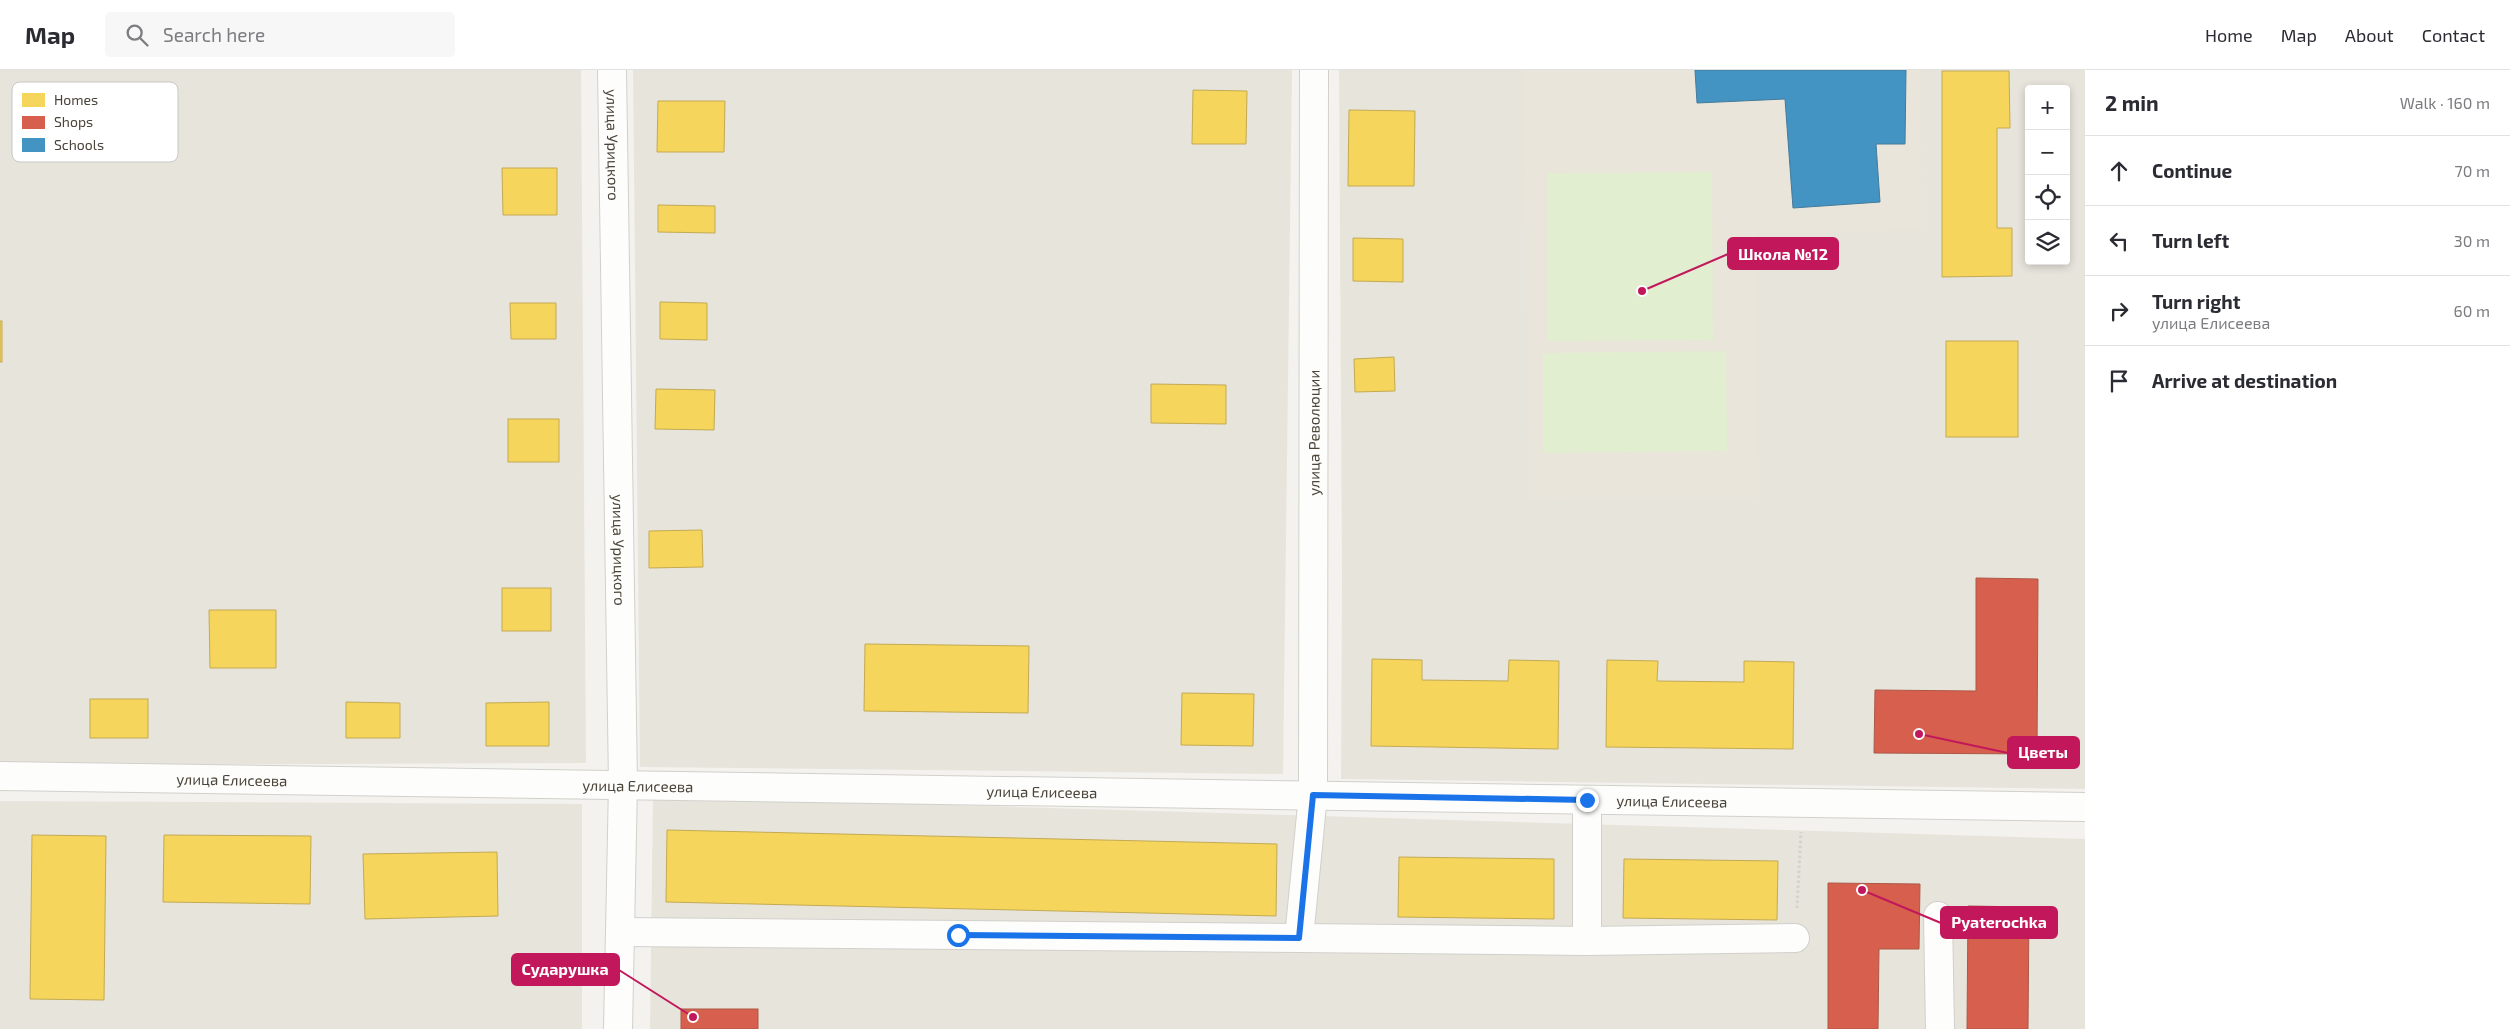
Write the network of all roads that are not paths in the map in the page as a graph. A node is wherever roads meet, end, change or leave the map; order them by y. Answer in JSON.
{"nodes":[{"id":1,"x":612,"y":70,"type":"edge"},
{"id":2,"x":1314,"y":70,"type":"edge"},
{"id":3,"x":0,"y":776,"type":"edge"},
{"id":4,"x":623,"y":784,"type":"junction"},
{"id":5,"x":1313,"y":795,"type":"junction"},
{"id":6,"x":1587,"y":800,"type":"junction"},
{"id":7,"x":2085,"y":807,"type":"edge"},
{"id":8,"x":1938,"y":916,"type":"dead end"},
{"id":9,"x":621,"y":932,"type":"junction"},
{"id":10,"x":1299,"y":938,"type":"junction"},
{"id":11,"x":1795,"y":938,"type":"road end"},
{"id":12,"x":1587,"y":941,"type":"junction"},
{"id":13,"x":618,"y":1029,"type":"edge"},
{"id":14,"x":1940,"y":1029,"type":"edge"}],
"edges":[{"from":1,"to":4,"type":"street","name":"улица Урицкого"},
{"from":2,"to":5,"type":"street","name":"улица Революции"},
{"from":3,"to":4,"type":"street","name":"улица Елисеева"},
{"from":4,"to":5,"type":"street","name":"улица Елисеева"},
{"from":4,"to":9,"type":"street","name":"улица Урицкого"},
{"from":5,"to":6,"type":"street","name":"улица Елисеева"},
{"from":5,"to":10,"type":"street","name":"улица Революции"},
{"from":6,"to":7,"type":"street","name":"улица Елисеева"},
{"from":6,"to":12,"type":"street"},
{"from":8,"to":14,"type":"street"},
{"from":9,"to":10,"type":"street"},
{"from":9,"to":13,"type":"street","name":"улица Урицкого"},
{"from":10,"to":12,"type":"street"},
{"from":11,"to":12,"type":"street"}]}
